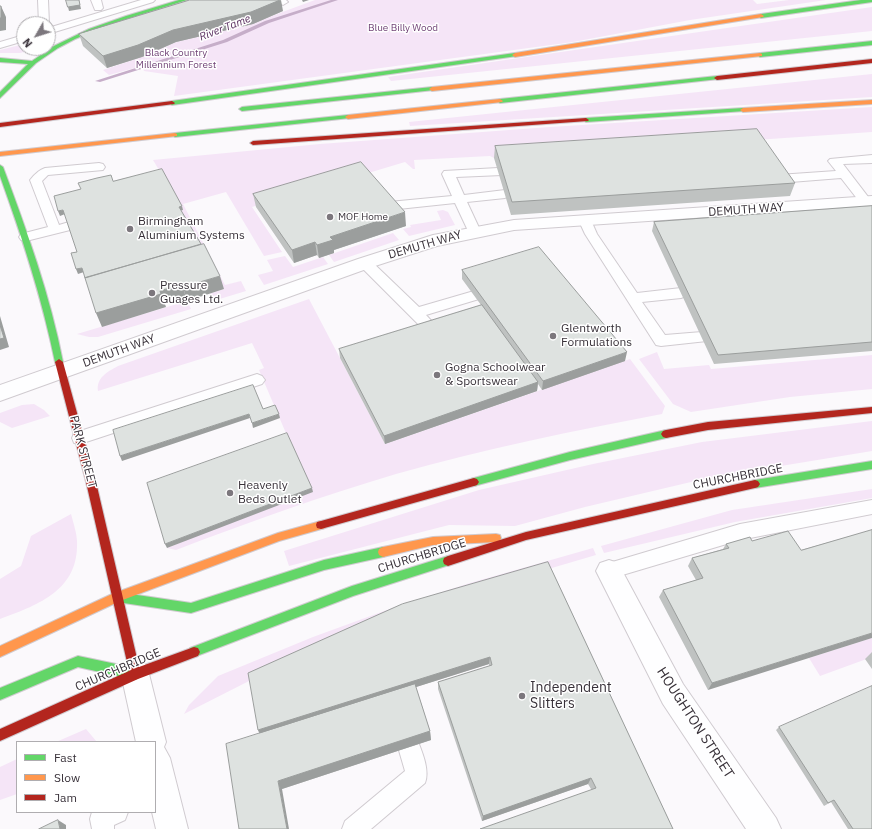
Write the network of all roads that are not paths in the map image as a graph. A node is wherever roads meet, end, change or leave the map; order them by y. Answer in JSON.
{"nodes":[{"id":1,"x":43,"y":0,"type":"edge"},
{"id":2,"x":150,"y":0,"type":"edge"},
{"id":3,"x":872,"y":0,"type":"edge"},
{"id":4,"x":182,"y":4,"type":"edge"},
{"id":5,"x":44,"y":16,"type":"edge"},
{"id":6,"x":128,"y":17,"type":"junction"},
{"id":7,"x":113,"y":21,"type":"junction"},
{"id":8,"x":136,"y":24,"type":"edge"},
{"id":9,"x":100,"y":26,"type":"junction"},
{"id":10,"x":56,"y":29,"type":"edge"},
{"id":11,"x":123,"y":29,"type":"edge"},
{"id":12,"x":16,"y":32,"type":"edge"},
{"id":13,"x":109,"y":33,"type":"edge"},
{"id":14,"x":0,"y":34,"type":"edge"},
{"id":15,"x":16,"y":40,"type":"edge"},
{"id":16,"x":868,"y":43,"type":"edge"},
{"id":17,"x":0,"y":45,"type":"edge"},
{"id":18,"x":0,"y":60,"type":"edge"},
{"id":19,"x":872,"y":62,"type":"edge"},
{"id":20,"x":32,"y":63,"type":"junction"},
{"id":21,"x":0,"y":96,"type":"edge"},
{"id":22,"x":872,"y":102,"type":"edge"},
{"id":23,"x":228,"y":110,"type":"dead end"},
{"id":24,"x":0,"y":125,"type":"edge"},
{"id":25,"x":39,"y":130,"type":"dead end"},
{"id":26,"x":0,"y":134,"type":"edge"},
{"id":27,"x":244,"y":143,"type":"dead end"},
{"id":28,"x":0,"y":154,"type":"edge"},
{"id":29,"x":872,"y":159,"type":"edge"},
{"id":30,"x":2,"y":165,"type":"edge"},
{"id":31,"x":99,"y":167,"type":"dead end"},
{"id":32,"x":498,"y":172,"type":"edge"},
{"id":33,"x":845,"y":174,"type":"junction"},
{"id":34,"x":778,"y":179,"type":"edge"},
{"id":35,"x":505,"y":194,"type":"edge"},
{"id":36,"x":460,"y":199,"type":"junction"},
{"id":37,"x":869,"y":201,"type":"edge"},
{"id":38,"x":389,"y":206,"type":"edge"},
{"id":39,"x":585,"y":221,"type":"junction"},
{"id":40,"x":69,"y":226,"type":"edge"},
{"id":41,"x":55,"y":230,"type":"junction"},
{"id":42,"x":475,"y":232,"type":"junction"},
{"id":43,"x":26,"y":238,"type":"junction"},
{"id":44,"x":365,"y":263,"type":"junction"},
{"id":45,"x":681,"y":293,"type":"edge"},
{"id":46,"x":474,"y":296,"type":"edge"},
{"id":47,"x":632,"y":298,"type":"junction"},
{"id":48,"x":416,"y":313,"type":"junction"},
{"id":49,"x":432,"y":329,"type":"edge"},
{"id":50,"x":702,"y":337,"type":"edge"},
{"id":51,"x":61,"y":372,"type":"junction"},
{"id":52,"x":257,"y":380,"type":"dead end"},
{"id":53,"x":0,"y":393,"type":"edge"},
{"id":54,"x":872,"y":410,"type":"edge"},
{"id":55,"x":80,"y":438,"type":"junction"},
{"id":56,"x":872,"y":465,"type":"edge"},
{"id":57,"x":872,"y":507,"type":"edge"},
{"id":58,"x":526,"y":536,"type":"junction"},
{"id":59,"x":609,"y":571,"type":"joint"},
{"id":60,"x":116,"y":597,"type":"junction"},
{"id":61,"x":0,"y":652,"type":"edge"},
{"id":62,"x":135,"y":674,"type":"junction"},
{"id":63,"x":0,"y":694,"type":"edge"},
{"id":64,"x":0,"y":736,"type":"edge"},
{"id":65,"x":151,"y":741,"type":"edge"},
{"id":66,"x":409,"y":747,"type":"edge"},
{"id":67,"x":156,"y":767,"type":"edge"},
{"id":68,"x":159,"y":793,"type":"edge"},
{"id":69,"x":115,"y":813,"type":"edge"},
{"id":70,"x":103,"y":829,"type":"edge"},
{"id":71,"x":172,"y":829,"type":"edge"},
{"id":72,"x":353,"y":829,"type":"edge"},
{"id":73,"x":765,"y":829,"type":"edge"}],
"edges":[{"from":1,"to":5,"type":"lane"},
{"from":2,"to":10,"type":"lane"},
{"from":3,"to":24,"type":"main road"},
{"from":4,"to":6,"type":"main road"},
{"from":6,"to":7,"type":"main road"},
{"from":6,"to":8,"type":"lane"},
{"from":7,"to":9,"type":"main road"},
{"from":7,"to":11,"type":"lane"},
{"from":9,"to":13,"type":"lane"},
{"from":9,"to":20,"type":"main road"},
{"from":12,"to":14,"type":"lane"},
{"from":15,"to":17,"type":"lane"},
{"from":16,"to":23,"type":"main road"},
{"from":18,"to":20,"type":"main road"},
{"from":19,"to":28,"type":"main road"},
{"from":20,"to":21,"type":"main road"},
{"from":22,"to":27,"type":"main road"},
{"from":25,"to":26,"type":"main road"},
{"from":29,"to":33,"type":"lane"},
{"from":30,"to":43,"type":"main road","name":"PARK STREET"},
{"from":31,"to":41,"type":"lane"},
{"from":32,"to":36,"type":"lane"},
{"from":33,"to":34,"type":"lane"},
{"from":33,"to":37,"type":"lane"},
{"from":35,"to":36,"type":"lane"},
{"from":36,"to":38,"type":"lane"},
{"from":36,"to":42,"type":"lane"},
{"from":37,"to":39,"type":"street","name":"DEMUTH WAY"},
{"from":39,"to":42,"type":"street","name":"DEMUTH WAY"},
{"from":39,"to":47,"type":"lane"},
{"from":40,"to":41,"type":"lane"},
{"from":41,"to":43,"type":"lane"},
{"from":42,"to":44,"type":"street","name":"DEMUTH WAY"},
{"from":43,"to":51,"type":"main road","name":"PARK STREET"},
{"from":44,"to":48,"type":"lane"},
{"from":44,"to":51,"type":"street","name":"DEMUTH WAY"},
{"from":45,"to":47,"type":"lane"},
{"from":46,"to":48,"type":"lane"},
{"from":47,"to":50,"type":"lane"},
{"from":48,"to":49,"type":"lane"},
{"from":51,"to":53,"type":"street","name":"DEMUTH WAY"},
{"from":51,"to":55,"type":"main road","name":"PARK STREET"},
{"from":52,"to":55,"type":"lane"},
{"from":54,"to":60,"type":"main road"},
{"from":55,"to":60,"type":"main road","name":"PARK STREET"},
{"from":56,"to":58,"type":"main road","name":"CHURCHBRIDGE"},
{"from":57,"to":59,"type":"lane"},
{"from":58,"to":60,"type":"main road"},
{"from":58,"to":62,"type":"main road","name":"CHURCHBRIDGE"},
{"from":59,"to":73,"type":"street","name":"HOUGHTON STREET"},
{"from":60,"to":61,"type":"main road"},
{"from":60,"to":62,"type":"main road","name":"PARK STREET"},
{"from":62,"to":63,"type":"main road"},
{"from":62,"to":64,"type":"main road","name":"CHURCHBRIDGE"},
{"from":62,"to":65,"type":"street","name":"PARK STREET"},
{"from":66,"to":72,"type":"lane"},
{"from":67,"to":68,"type":"street"},
{"from":68,"to":71,"type":"street"},
{"from":69,"to":70,"type":"lane"}]}
